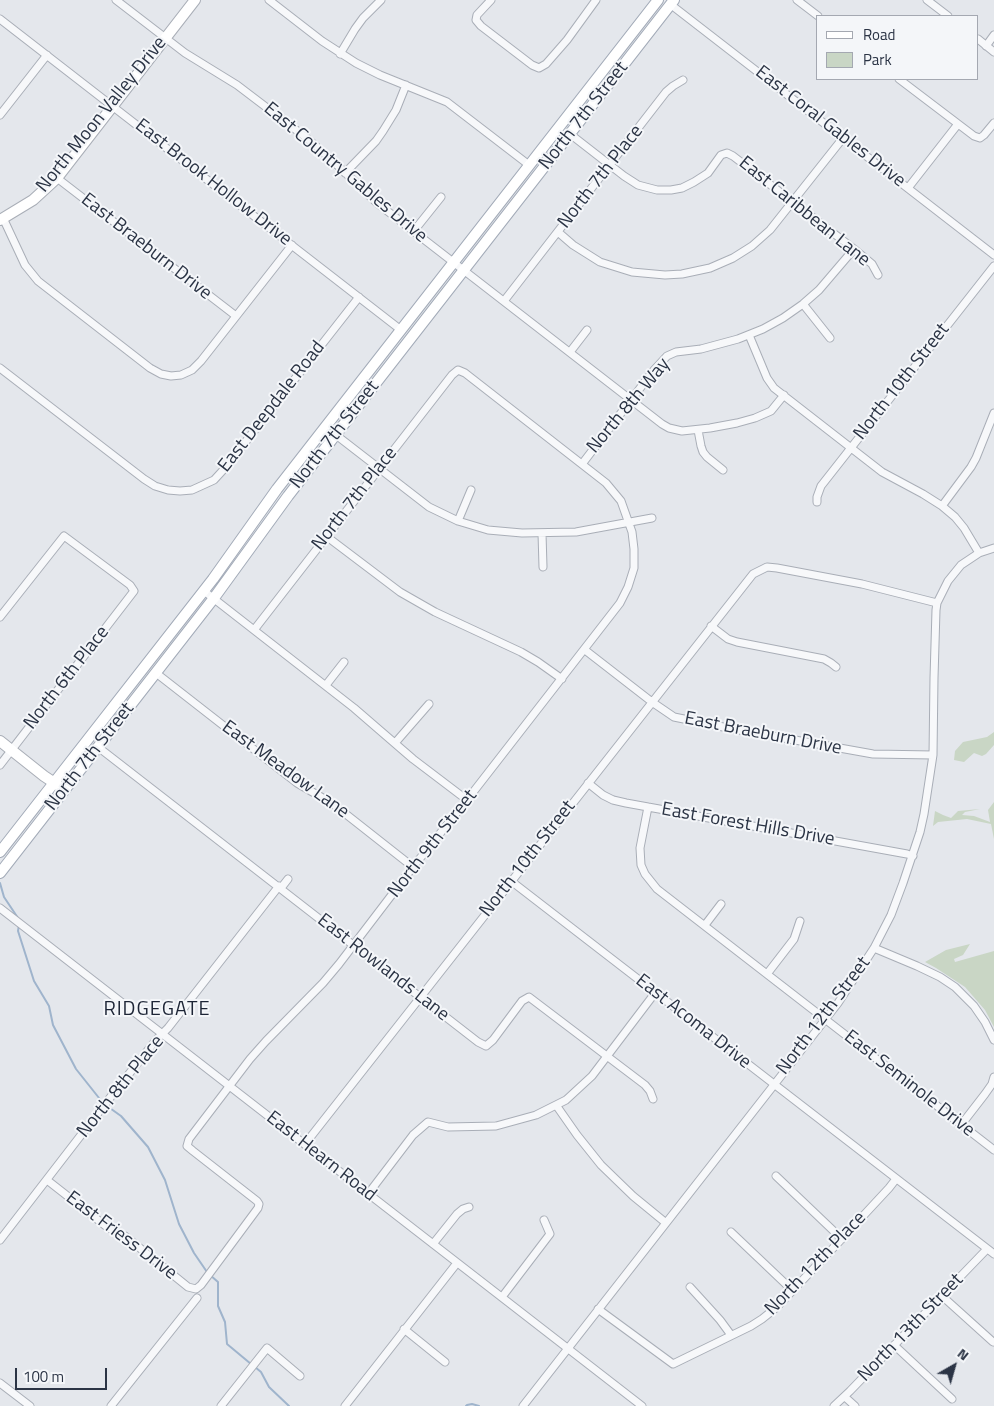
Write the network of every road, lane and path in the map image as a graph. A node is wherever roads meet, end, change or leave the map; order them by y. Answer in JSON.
{"nodes":[{"id":1,"x":116,"y":0,"type":"edge"},
{"id":2,"x":195,"y":0,"type":"edge"},
{"id":3,"x":269,"y":0,"type":"edge"},
{"id":4,"x":381,"y":0,"type":"edge"},
{"id":5,"x":491,"y":0,"type":"edge"},
{"id":6,"x":596,"y":0,"type":"edge"},
{"id":7,"x":658,"y":0,"type":"edge"},
{"id":8,"x":797,"y":0,"type":"edge"},
{"id":9,"x":927,"y":0,"type":"edge"},
{"id":10,"x":670,"y":2,"type":"edge"},
{"id":11,"x":817,"y":15,"type":"edge"},
{"id":12,"x":947,"y":15,"type":"edge"},
{"id":13,"x":0,"y":19,"type":"edge"},
{"id":14,"x":994,"y":35,"type":"edge"},
{"id":15,"x":166,"y":38,"type":"junction"},
{"id":16,"x":979,"y":40,"type":"edge"},
{"id":17,"x":986,"y":46,"type":"junction"},
{"id":18,"x":994,"y":52,"type":"edge"},
{"id":19,"x":340,"y":54,"type":"junction"},
{"id":20,"x":46,"y":55,"type":"junction"},
{"id":21,"x":683,"y":80,"type":"dead end"},
{"id":22,"x":901,"y":80,"type":"edge"},
{"id":23,"x":406,"y":86,"type":"junction"},
{"id":24,"x":113,"y":106,"type":"junction"},
{"id":25,"x":0,"y":114,"type":"edge"},
{"id":26,"x":994,"y":123,"type":"edge"},
{"id":27,"x":958,"y":124,"type":"junction"},
{"id":28,"x":570,"y":134,"type":"junction"},
{"id":29,"x":843,"y":138,"type":"junction"},
{"id":30,"x":529,"y":165,"type":"junction"},
{"id":31,"x":609,"y":166,"type":"junction"},
{"id":32,"x":345,"y":172,"type":"junction"},
{"id":33,"x":57,"y":178,"type":"junction"},
{"id":34,"x":908,"y":188,"type":"junction"},
{"id":35,"x":441,"y":197,"type":"dead end"},
{"id":36,"x":793,"y":202,"type":"junction"},
{"id":37,"x":2,"y":219,"type":"edge"},
{"id":38,"x":413,"y":232,"type":"junction"},
{"id":39,"x":558,"y":232,"type":"junction"},
{"id":40,"x":292,"y":245,"type":"junction"},
{"id":41,"x":854,"y":249,"type":"junction"},
{"id":42,"x":994,"y":255,"type":"edge"},
{"id":43,"x":454,"y":263,"type":"junction"},
{"id":44,"x":994,"y":266,"type":"edge"},
{"id":45,"x":463,"y":270,"type":"junction"},
{"id":46,"x":878,"y":274,"type":"dead end"},
{"id":47,"x":359,"y":297,"type":"junction"},
{"id":48,"x":504,"y":301,"type":"junction"},
{"id":49,"x":803,"y":304,"type":"junction"},
{"id":50,"x":236,"y":316,"type":"junction"},
{"id":51,"x":401,"y":330,"type":"junction"},
{"id":52,"x":587,"y":330,"type":"dead end"},
{"id":53,"x":749,"y":335,"type":"junction"},
{"id":54,"x":830,"y":338,"type":"dead end"},
{"id":55,"x":570,"y":352,"type":"junction"},
{"id":56,"x":0,"y":368,"type":"edge"},
{"id":57,"x":784,"y":396,"type":"junction"},
{"id":58,"x":631,"y":400,"type":"junction"},
{"id":59,"x":994,"y":413,"type":"edge"},
{"id":60,"x":698,"y":430,"type":"junction"},
{"id":61,"x":336,"y":435,"type":"junction"},
{"id":62,"x":850,"y":448,"type":"junction"},
{"id":63,"x":582,"y":464,"type":"junction"},
{"id":64,"x":379,"y":469,"type":"junction"},
{"id":65,"x":723,"y":470,"type":"dead end"},
{"id":66,"x":471,"y":490,"type":"dead end"},
{"id":67,"x":817,"y":502,"type":"dead end"},
{"id":68,"x":942,"y":506,"type":"junction"},
{"id":69,"x":652,"y":518,"type":"dead end"},
{"id":70,"x":458,"y":521,"type":"junction"},
{"id":71,"x":629,"y":522,"type":"junction"},
{"id":72,"x":542,"y":533,"type":"junction"},
{"id":73,"x":326,"y":536,"type":"junction"},
{"id":74,"x":994,"y":548,"type":"edge"},
{"id":75,"x":979,"y":553,"type":"junction"},
{"id":76,"x":543,"y":567,"type":"dead end"},
{"id":77,"x":204,"y":591,"type":"junction"},
{"id":78,"x":214,"y":598,"type":"junction"},
{"id":79,"x":937,"y":603,"type":"junction"},
{"id":80,"x":0,"y":617,"type":"edge"},
{"id":81,"x":711,"y":626,"type":"junction"},
{"id":82,"x":254,"y":630,"type":"junction"},
{"id":83,"x":585,"y":650,"type":"junction"},
{"id":84,"x":344,"y":662,"type":"dead end"},
{"id":85,"x":836,"y":667,"type":"dead end"},
{"id":86,"x":156,"y":674,"type":"junction"},
{"id":87,"x":562,"y":679,"type":"junction"},
{"id":88,"x":326,"y":686,"type":"junction"},
{"id":89,"x":120,"y":697,"type":"junction"},
{"id":90,"x":652,"y":702,"type":"junction"},
{"id":91,"x":429,"y":704,"type":"dead end"},
{"id":92,"x":131,"y":705,"type":"junction"},
{"id":93,"x":0,"y":741,"type":"edge"},
{"id":94,"x":395,"y":743,"type":"junction"},
{"id":95,"x":98,"y":747,"type":"junction"},
{"id":96,"x":11,"y":750,"type":"junction"},
{"id":97,"x":933,"y":755,"type":"junction"},
{"id":98,"x":0,"y":765,"type":"edge"},
{"id":99,"x":54,"y":782,"type":"junction"},
{"id":100,"x":588,"y":784,"type":"junction"},
{"id":101,"x":64,"y":790,"type":"junction"},
{"id":102,"x":467,"y":800,"type":"junction"},
{"id":103,"x":648,"y":807,"type":"junction"},
{"id":104,"x":0,"y":852,"type":"edge"},
{"id":105,"x":913,"y":856,"type":"junction"},
{"id":106,"x":414,"y":867,"type":"junction"},
{"id":107,"x":0,"y":873,"type":"edge"},
{"id":108,"x":288,"y":879,"type":"dead end"},
{"id":109,"x":511,"y":881,"type":"junction"},
{"id":110,"x":280,"y":887,"type":"junction"},
{"id":111,"x":721,"y":904,"type":"dead end"},
{"id":112,"x":0,"y":908,"type":"edge"},
{"id":113,"x":800,"y":921,"type":"dead end"},
{"id":114,"x":704,"y":925,"type":"junction"},
{"id":115,"x":354,"y":945,"type":"junction"},
{"id":116,"x":874,"y":948,"type":"junction"},
{"id":117,"x":767,"y":974,"type":"junction"},
{"id":118,"x":655,"y":992,"type":"junction"},
{"id":119,"x":420,"y":997,"type":"junction"},
{"id":120,"x":826,"y":1019,"type":"junction"},
{"id":121,"x":163,"y":1034,"type":"junction"},
{"id":122,"x":994,"y":1040,"type":"edge"},
{"id":123,"x":607,"y":1056,"type":"junction"},
{"id":124,"x":994,"y":1077,"type":"edge"},
{"id":125,"x":774,"y":1084,"type":"junction"},
{"id":126,"x":230,"y":1086,"type":"junction"},
{"id":127,"x":653,"y":1099,"type":"dead end"},
{"id":128,"x":556,"y":1105,"type":"junction"},
{"id":129,"x":961,"y":1125,"type":"junction"},
{"id":130,"x":305,"y":1144,"type":"junction"},
{"id":131,"x":994,"y":1150,"type":"edge"},
{"id":132,"x":776,"y":1176,"type":"dead end"},
{"id":133,"x":896,"y":1179,"type":"junction"},
{"id":134,"x":47,"y":1180,"type":"junction"},
{"id":135,"x":368,"y":1194,"type":"junction"},
{"id":136,"x":469,"y":1207,"type":"dead end"},
{"id":137,"x":544,"y":1220,"type":"dead end"},
{"id":138,"x":666,"y":1223,"type":"junction"},
{"id":139,"x":731,"y":1232,"type":"dead end"},
{"id":140,"x":842,"y":1239,"type":"junction"},
{"id":141,"x":0,"y":1240,"type":"edge"},
{"id":142,"x":433,"y":1244,"type":"junction"},
{"id":143,"x":986,"y":1248,"type":"junction"},
{"id":144,"x":994,"y":1254,"type":"edge"},
{"id":145,"x":457,"y":1263,"type":"junction"},
{"id":146,"x":690,"y":1287,"type":"dead end"},
{"id":147,"x":196,"y":1290,"type":"joint"},
{"id":148,"x":792,"y":1290,"type":"junction"},
{"id":149,"x":942,"y":1296,"type":"junction"},
{"id":150,"x":197,"y":1298,"type":"dead end"},
{"id":151,"x":502,"y":1298,"type":"junction"},
{"id":152,"x":598,"y":1309,"type":"junction"},
{"id":153,"x":404,"y":1329,"type":"junction"},
{"id":154,"x":731,"y":1335,"type":"junction"},
{"id":155,"x":993,"y":1342,"type":"dead end"},
{"id":156,"x":894,"y":1345,"type":"junction"},
{"id":157,"x":568,"y":1349,"type":"junction"},
{"id":158,"x":445,"y":1362,"type":"dead end"},
{"id":159,"x":300,"y":1376,"type":"dead end"},
{"id":160,"x":0,"y":1382,"type":"edge"},
{"id":161,"x":845,"y":1397,"type":"junction"},
{"id":162,"x":952,"y":1399,"type":"dead end"},
{"id":163,"x":30,"y":1406,"type":"edge"},
{"id":164,"x":112,"y":1406,"type":"edge"},
{"id":165,"x":221,"y":1406,"type":"edge"},
{"id":166,"x":345,"y":1406,"type":"edge"},
{"id":167,"x":523,"y":1406,"type":"edge"},
{"id":168,"x":642,"y":1406,"type":"edge"},
{"id":169,"x":834,"y":1406,"type":"edge"},
{"id":170,"x":855,"y":1406,"type":"edge"}],
"edges":[{"from":1,"to":15,"type":"street","name":"East Country Gables Drive"},
{"from":2,"to":15,"type":"main road","name":"North Moon Valley Drive"},
{"from":3,"to":19,"type":"street"},
{"from":4,"to":19,"type":"street"},
{"from":5,"to":6,"type":"street"},
{"from":7,"to":30,"type":"main road","name":"North 7th Street"},
{"from":8,"to":11,"type":"street"},
{"from":9,"to":12,"type":"street"},
{"from":10,"to":28,"type":"main road","name":"North 7th Street"},
{"from":10,"to":29,"type":"street","name":"East Coral Gables Drive"},
{"from":13,"to":20,"type":"street","name":"East Brook Hollow Drive"},
{"from":14,"to":17,"type":"street"},
{"from":15,"to":24,"type":"main road","name":"North Moon Valley Drive"},
{"from":15,"to":32,"type":"street","name":"East Country Gables Drive"},
{"from":16,"to":17,"type":"street"},
{"from":17,"to":18,"type":"street"},
{"from":19,"to":23,"type":"street"},
{"from":20,"to":24,"type":"street","name":"East Brook Hollow Drive"},
{"from":20,"to":25,"type":"street"},
{"from":21,"to":31,"type":"street","name":"North 7th Place"},
{"from":22,"to":27,"type":"street"},
{"from":23,"to":30,"type":"street"},
{"from":23,"to":32,"type":"street"},
{"from":24,"to":33,"type":"main road","name":"North Moon Valley Drive"},
{"from":24,"to":40,"type":"street","name":"East Brook Hollow Drive"},
{"from":26,"to":27,"type":"street"},
{"from":27,"to":34,"type":"street"},
{"from":28,"to":31,"type":"street"},
{"from":28,"to":45,"type":"main road","name":"North 7th Street"},
{"from":29,"to":34,"type":"street","name":"East Coral Gables Drive"},
{"from":29,"to":36,"type":"street"},
{"from":30,"to":43,"type":"main road","name":"North 7th Street"},
{"from":31,"to":36,"type":"street","name":"East Caribbean Lane"},
{"from":31,"to":39,"type":"street","name":"North 7th Place"},
{"from":32,"to":38,"type":"street","name":"East Country Gables Drive"},
{"from":33,"to":37,"type":"main road","name":"North Moon Valley Drive"},
{"from":33,"to":50,"type":"street","name":"East Braeburn Drive"},
{"from":34,"to":42,"type":"street","name":"East Coral Gables Drive"},
{"from":35,"to":38,"type":"street"},
{"from":36,"to":39,"type":"street"},
{"from":36,"to":41,"type":"street","name":"East Caribbean Lane"},
{"from":37,"to":50,"type":"street"},
{"from":38,"to":43,"type":"street","name":"East Country Gables Drive"},
{"from":39,"to":48,"type":"street","name":"North 7th Place"},
{"from":40,"to":47,"type":"street","name":"East Brook Hollow Drive"},
{"from":40,"to":50,"type":"street"},
{"from":41,"to":46,"type":"street","name":"East Caribbean Lane"},
{"from":41,"to":49,"type":"street","name":"North 8th Way"},
{"from":43,"to":45,"type":"street","name":"East Country Gables Drive"},
{"from":43,"to":51,"type":"main road","name":"North 7th Street"},
{"from":44,"to":62,"type":"street","name":"North 10th Street"},
{"from":45,"to":48,"type":"street","name":"East Country Gables Drive"},
{"from":45,"to":61,"type":"main road","name":"North 7th Street"},
{"from":47,"to":51,"type":"street","name":"East Brook Hollow Drive"},
{"from":47,"to":56,"type":"street","name":"East Deepdale Road"},
{"from":48,"to":55,"type":"street","name":"East Country Gables Drive"},
{"from":49,"to":53,"type":"street","name":"North 8th Way"},
{"from":49,"to":54,"type":"street"},
{"from":51,"to":77,"type":"main road","name":"North 7th Street"},
{"from":52,"to":55,"type":"street"},
{"from":53,"to":57,"type":"street"},
{"from":53,"to":58,"type":"street","name":"North 8th Way"},
{"from":55,"to":58,"type":"street","name":"East Country Gables Drive"},
{"from":57,"to":60,"type":"street"},
{"from":57,"to":62,"type":"street"},
{"from":58,"to":60,"type":"street","name":"East Country Gables Drive"},
{"from":58,"to":63,"type":"street","name":"North 8th Way"},
{"from":59,"to":68,"type":"street"},
{"from":60,"to":65,"type":"street"},
{"from":61,"to":64,"type":"street"},
{"from":61,"to":78,"type":"main road","name":"North 7th Street"},
{"from":62,"to":67,"type":"street","name":"North 10th Street"},
{"from":62,"to":68,"type":"street"},
{"from":63,"to":64,"type":"street","name":"North 7th Place"},
{"from":63,"to":71,"type":"street"},
{"from":64,"to":70,"type":"street"},
{"from":64,"to":73,"type":"street","name":"North 7th Place"},
{"from":66,"to":70,"type":"street"},
{"from":68,"to":75,"type":"street"},
{"from":69,"to":71,"type":"street"},
{"from":70,"to":72,"type":"street"},
{"from":71,"to":72,"type":"street"},
{"from":71,"to":83,"type":"street","name":"North 9th Street"},
{"from":72,"to":76,"type":"street"},
{"from":73,"to":82,"type":"street","name":"North 7th Place"},
{"from":73,"to":87,"type":"street"},
{"from":74,"to":75,"type":"street","name":"North 12th Street"},
{"from":75,"to":79,"type":"street","name":"North 12th Street"},
{"from":77,"to":78,"type":"street"},
{"from":77,"to":89,"type":"main road","name":"North 7th Street"},
{"from":78,"to":82,"type":"street"},
{"from":78,"to":86,"type":"main road","name":"North 7th Street"},
{"from":79,"to":81,"type":"street","name":"North 10th Street"},
{"from":79,"to":97,"type":"street","name":"North 12th Street"},
{"from":80,"to":96,"type":"street","name":"North 6th Place"},
{"from":81,"to":85,"type":"street"},
{"from":81,"to":90,"type":"street","name":"North 10th Street"},
{"from":82,"to":88,"type":"street"},
{"from":83,"to":87,"type":"street","name":"North 9th Street"},
{"from":83,"to":90,"type":"street","name":"East Braeburn Drive"},
{"from":84,"to":88,"type":"street"},
{"from":86,"to":92,"type":"main road","name":"North 7th Street"},
{"from":86,"to":106,"type":"street","name":"East Meadow Lane"},
{"from":87,"to":102,"type":"street","name":"North 9th Street"},
{"from":88,"to":94,"type":"street"},
{"from":89,"to":92,"type":"main road"},
{"from":89,"to":99,"type":"main road","name":"North 7th Street"},
{"from":90,"to":97,"type":"street","name":"East Braeburn Drive"},
{"from":90,"to":100,"type":"street","name":"North 10th Street"},
{"from":91,"to":94,"type":"street"},
{"from":92,"to":95,"type":"main road","name":"North 7th Street"},
{"from":93,"to":96,"type":"main road"},
{"from":94,"to":102,"type":"street"},
{"from":95,"to":101,"type":"main road","name":"North 7th Street"},
{"from":95,"to":110,"type":"street","name":"East Rowlands Lane"},
{"from":96,"to":98,"type":"street","name":"North 6th Place"},
{"from":96,"to":99,"type":"main road"},
{"from":97,"to":105,"type":"street","name":"North 12th Street"},
{"from":99,"to":101,"type":"main road"},
{"from":99,"to":104,"type":"main road","name":"North 7th Street"},
{"from":100,"to":103,"type":"street","name":"East Forest Hills Drive"},
{"from":100,"to":109,"type":"street","name":"North 10th Street"},
{"from":101,"to":107,"type":"main road","name":"North 7th Street"},
{"from":102,"to":106,"type":"street","name":"North 9th Street"},
{"from":103,"to":105,"type":"street","name":"East Forest Hills Drive"},
{"from":103,"to":114,"type":"street","name":"East Seminole Drive"},
{"from":105,"to":116,"type":"street","name":"North 12th Street"},
{"from":106,"to":115,"type":"street","name":"North 9th Street"},
{"from":108,"to":110,"type":"street"},
{"from":109,"to":118,"type":"street","name":"East Acoma Drive"},
{"from":109,"to":119,"type":"street","name":"North 10th Street"},
{"from":110,"to":115,"type":"street","name":"East Rowlands Lane"},
{"from":110,"to":121,"type":"street","name":"North 8th Place"},
{"from":111,"to":114,"type":"street"},
{"from":112,"to":121,"type":"street","name":"East Hearn Road"},
{"from":113,"to":117,"type":"street"},
{"from":114,"to":117,"type":"street","name":"East Seminole Drive"},
{"from":115,"to":119,"type":"street","name":"East Rowlands Lane"},
{"from":115,"to":126,"type":"street","name":"North 9th Street"},
{"from":116,"to":120,"type":"street","name":"North 12th Street"},
{"from":116,"to":122,"type":"street"},
{"from":117,"to":120,"type":"street","name":"East Seminole Drive"},
{"from":118,"to":123,"type":"street"},
{"from":118,"to":125,"type":"street","name":"East Acoma Drive"},
{"from":119,"to":123,"type":"street","name":"East Rowlands Lane"},
{"from":119,"to":130,"type":"street","name":"North 10th Street"},
{"from":120,"to":125,"type":"street","name":"North 12th Street"},
{"from":120,"to":129,"type":"street","name":"East Seminole Drive"},
{"from":121,"to":126,"type":"street","name":"East Hearn Road"},
{"from":121,"to":134,"type":"street","name":"North 8th Place"},
{"from":123,"to":127,"type":"street"},
{"from":123,"to":128,"type":"street"},
{"from":124,"to":129,"type":"street"},
{"from":125,"to":133,"type":"street","name":"East Acoma Drive"},
{"from":125,"to":138,"type":"street","name":"North 12th Street"},
{"from":126,"to":130,"type":"street","name":"East Hearn Road"},
{"from":126,"to":147,"type":"street","name":"North 9th Street"},
{"from":128,"to":135,"type":"street"},
{"from":128,"to":138,"type":"street"},
{"from":129,"to":131,"type":"street","name":"East Seminole Drive"},
{"from":130,"to":135,"type":"street","name":"East Hearn Road"},
{"from":132,"to":140,"type":"street"},
{"from":133,"to":140,"type":"street","name":"North 12th Place"},
{"from":133,"to":143,"type":"street","name":"East Acoma Drive"},
{"from":134,"to":141,"type":"street","name":"North 8th Place"},
{"from":134,"to":147,"type":"street","name":"East Friess Drive"},
{"from":135,"to":142,"type":"street","name":"East Hearn Road"},
{"from":136,"to":142,"type":"street"},
{"from":137,"to":151,"type":"street"},
{"from":138,"to":152,"type":"street","name":"North 12th Street"},
{"from":139,"to":148,"type":"street"},
{"from":140,"to":148,"type":"street","name":"North 12th Place"},
{"from":142,"to":145,"type":"street","name":"East Hearn Road"},
{"from":143,"to":144,"type":"street","name":"East Acoma Drive"},
{"from":143,"to":149,"type":"street","name":"North 13th Street"},
{"from":145,"to":151,"type":"street","name":"East Hearn Road"},
{"from":145,"to":153,"type":"street"},
{"from":146,"to":154,"type":"street"},
{"from":148,"to":154,"type":"street","name":"North 12th Place"},
{"from":149,"to":155,"type":"street"},
{"from":149,"to":156,"type":"street","name":"North 13th Street"},
{"from":150,"to":164,"type":"street"},
{"from":151,"to":157,"type":"street","name":"East Hearn Road"},
{"from":152,"to":154,"type":"street","name":"North 12th Place"},
{"from":152,"to":157,"type":"street","name":"North 12th Street"},
{"from":153,"to":158,"type":"street"},
{"from":153,"to":166,"type":"street"},
{"from":156,"to":161,"type":"street","name":"North 13th Street"},
{"from":156,"to":162,"type":"street"},
{"from":157,"to":167,"type":"street","name":"North 12th Street"},
{"from":157,"to":168,"type":"street","name":"East Hearn Road"},
{"from":159,"to":165,"type":"street"},
{"from":160,"to":163,"type":"street"},
{"from":161,"to":169,"type":"street","name":"North 13th Street"},
{"from":161,"to":170,"type":"street"}]}
